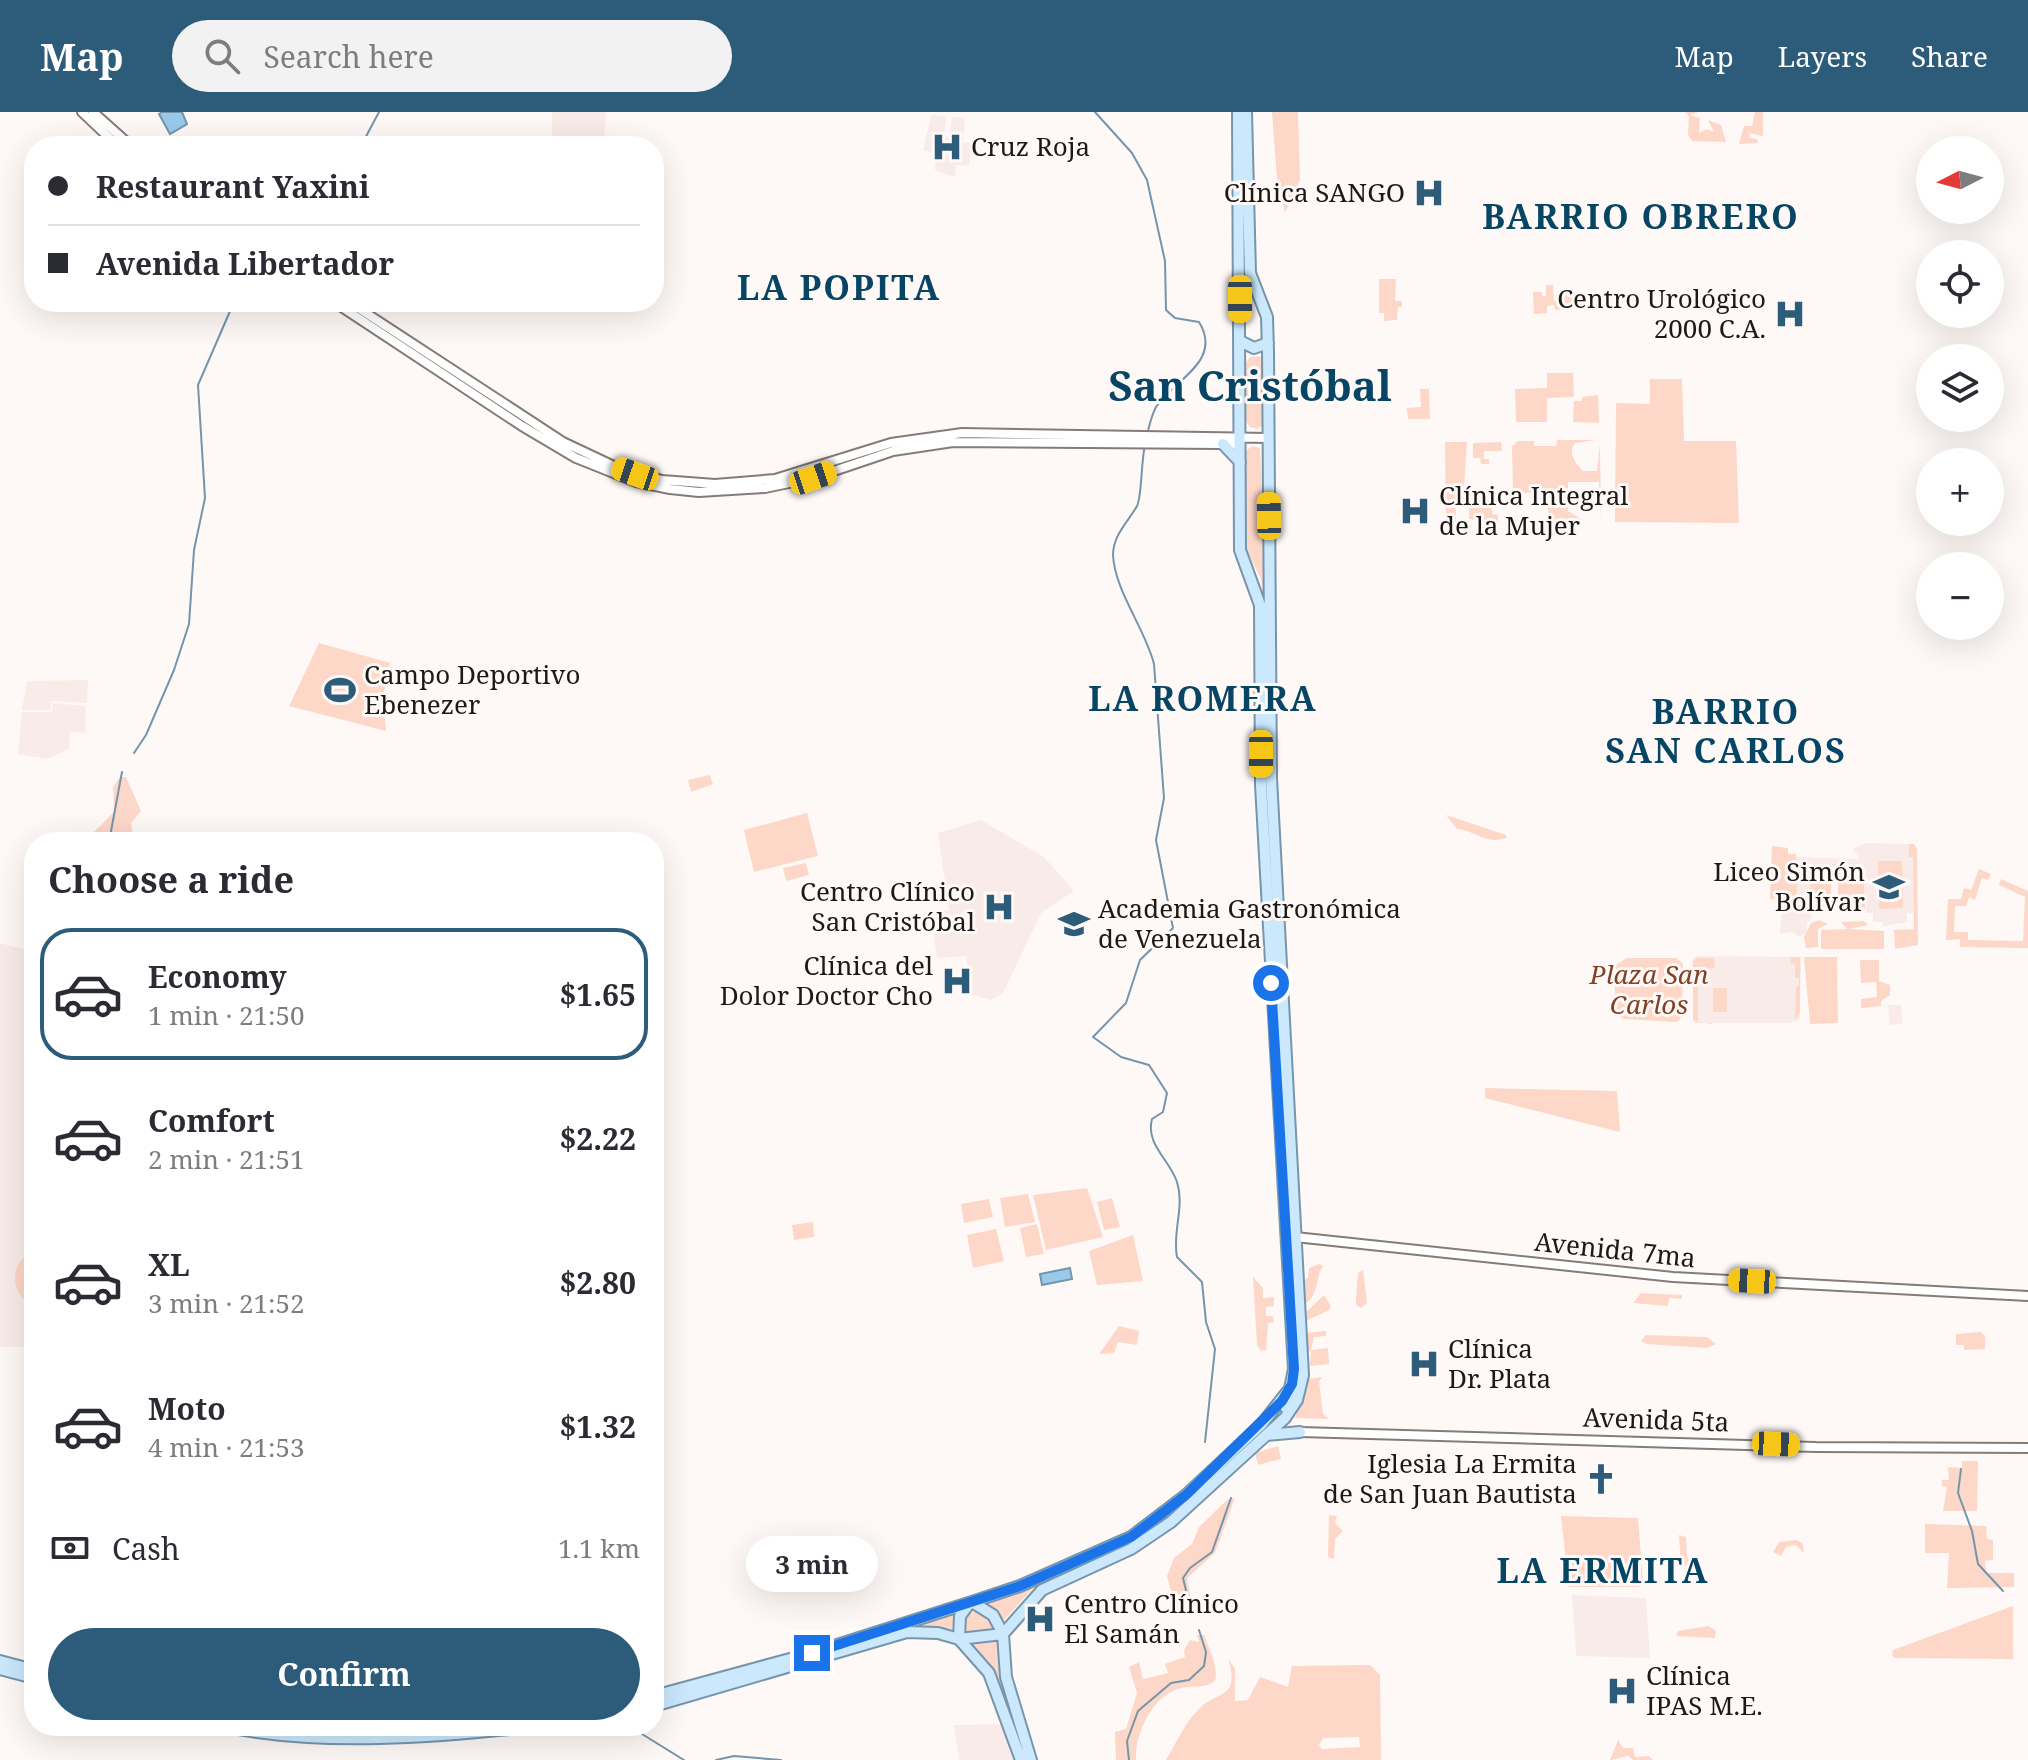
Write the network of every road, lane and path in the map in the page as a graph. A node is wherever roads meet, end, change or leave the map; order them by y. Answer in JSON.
{"nodes":[{"id":1,"x":82,"y":112,"type":"edge"},
{"id":2,"x":93,"y":112,"type":"edge"},
{"id":3,"x":1238,"y":112,"type":"edge"},
{"id":4,"x":1246,"y":112,"type":"edge"},
{"id":5,"x":107,"y":136,"type":"edge"},
{"id":6,"x":120,"y":136,"type":"edge"},
{"id":7,"x":349,"y":312,"type":"edge"},
{"id":8,"x":364,"y":312,"type":"edge"},
{"id":9,"x":1240,"y":341,"type":"junction"},
{"id":10,"x":1268,"y":348,"type":"junction"},
{"id":11,"x":1241,"y":356,"type":"junction"},
{"id":12,"x":1240,"y":438,"type":"junction"},
{"id":13,"x":1269,"y":438,"type":"junction"},
{"id":14,"x":1223,"y":444,"type":"junction"},
{"id":15,"x":1240,"y":462,"type":"junction"},
{"id":16,"x":1295,"y":1237,"type":"junction"},
{"id":17,"x":1285,"y":1244,"type":"junction"},
{"id":18,"x":2028,"y":1296,"type":"edge"},
{"id":19,"x":1292,"y":1384,"type":"junction"},
{"id":20,"x":1285,"y":1418,"type":"junction"},
{"id":21,"x":1300,"y":1432,"type":"junction"},
{"id":22,"x":1265,"y":1435,"type":"junction"},
{"id":23,"x":2028,"y":1448,"type":"edge"},
{"id":24,"x":972,"y":1602,"type":"junction"},
{"id":25,"x":1003,"y":1634,"type":"junction"},
{"id":26,"x":959,"y":1639,"type":"junction"},
{"id":27,"x":0,"y":1661,"type":"edge"},
{"id":28,"x":24,"y":1667,"type":"edge"},
{"id":29,"x":0,"y":1669,"type":"edge"},
{"id":30,"x":24,"y":1675,"type":"edge"},
{"id":31,"x":664,"y":1693,"type":"edge"},
{"id":32,"x":664,"y":1703,"type":"edge"},
{"id":33,"x":271,"y":1736,"type":"edge"},
{"id":34,"x":344,"y":1736,"type":"edge"},
{"id":35,"x":1021,"y":1760,"type":"edge"},
{"id":36,"x":1031,"y":1760,"type":"edge"}],
"edges":[{"from":1,"to":5,"type":"street"},
{"from":2,"to":6,"type":"street"},
{"from":3,"to":9,"type":"main road"},
{"from":4,"to":10,"type":"main road"},
{"from":7,"to":14,"type":"street"},
{"from":8,"to":12,"type":"street"},
{"from":9,"to":10,"type":"main road"},
{"from":9,"to":11,"type":"main road"},
{"from":10,"to":11,"type":"main road"},
{"from":10,"to":13,"type":"main road"},
{"from":11,"to":12,"type":"main road"},
{"from":12,"to":13,"type":"street"},
{"from":12,"to":14,"type":"street"},
{"from":12,"to":15,"type":"main road"},
{"from":13,"to":16,"type":"main road"},
{"from":14,"to":15,"type":"main road"},
{"from":15,"to":17,"type":"main road"},
{"from":16,"to":17,"type":"main road"},
{"from":16,"to":18,"type":"street","name":"Avenida 7ma"},
{"from":16,"to":20,"type":"main road"},
{"from":17,"to":19,"type":"main road"},
{"from":19,"to":20,"type":"main road"},
{"from":19,"to":24,"type":"main road"},
{"from":20,"to":21,"type":"main road"},
{"from":20,"to":22,"type":"main road"},
{"from":21,"to":22,"type":"main road"},
{"from":21,"to":23,"type":"street","name":"Avenida 5ta"},
{"from":22,"to":25,"type":"main road"},
{"from":24,"to":25,"type":"main road"},
{"from":24,"to":26,"type":"main road"},
{"from":24,"to":31,"type":"main road"},
{"from":25,"to":26,"type":"main road"},
{"from":25,"to":36,"type":"main road"},
{"from":26,"to":32,"type":"main road"},
{"from":26,"to":35,"type":"main road"},
{"from":27,"to":28,"type":"main road"},
{"from":29,"to":30,"type":"main road"},
{"from":33,"to":34,"type":"main road"}]}
